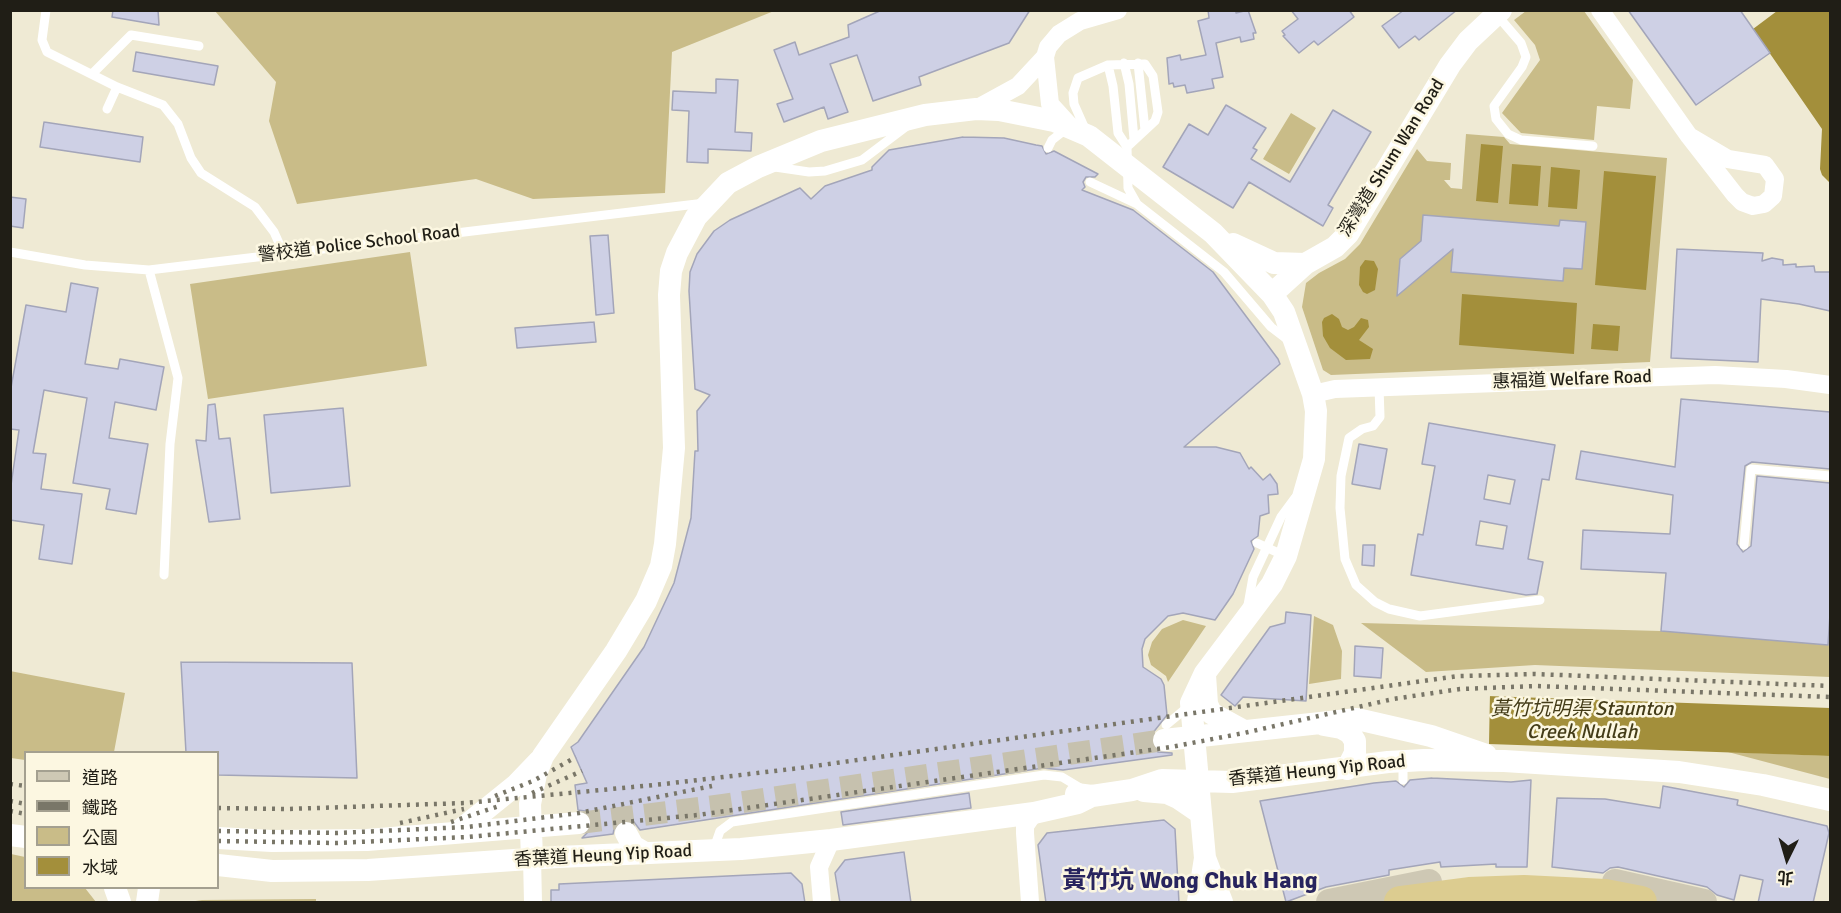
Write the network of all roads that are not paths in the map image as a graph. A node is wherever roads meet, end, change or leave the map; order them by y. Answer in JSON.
{"nodes":[{"id":1,"x":46,"y":10,"type":"edge"},
{"id":2,"x":1118,"y":10,"type":"edge"},
{"id":3,"x":1600,"y":10,"type":"edge"},
{"id":4,"x":1499,"y":12,"type":"edge"},
{"id":5,"x":199,"y":46,"type":"dead end"},
{"id":6,"x":1045,"y":57,"type":"junction"},
{"id":7,"x":1124,"y":63,"type":"junction"},
{"id":8,"x":1138,"y":63,"type":"junction"},
{"id":9,"x":1108,"y":65,"type":"junction"},
{"id":10,"x":92,"y":74,"type":"junction"},
{"id":11,"x":117,"y":87,"type":"junction"},
{"id":12,"x":107,"y":109,"type":"dead end"},
{"id":13,"x":976,"y":109,"type":"junction"},
{"id":14,"x":1145,"y":130,"type":"junction"},
{"id":15,"x":1080,"y":132,"type":"junction"},
{"id":16,"x":1689,"y":136,"type":"junction"},
{"id":17,"x":1134,"y":138,"type":"junction"},
{"id":18,"x":1593,"y":146,"type":"dead end"},
{"id":19,"x":1048,"y":148,"type":"dead end"},
{"id":20,"x":1127,"y":156,"type":"junction"},
{"id":21,"x":1090,"y":182,"type":"dead end"},
{"id":22,"x":707,"y":203,"type":"junction"},
{"id":23,"x":1137,"y":204,"type":"junction"},
{"id":24,"x":1213,"y":233,"type":"junction"},
{"id":25,"x":10,"y":252,"type":"edge"},
{"id":26,"x":283,"y":252,"type":"junction"},
{"id":27,"x":1305,"y":264,"type":"junction"},
{"id":28,"x":149,"y":270,"type":"junction"},
{"id":29,"x":1265,"y":301,"type":"junction"},
{"id":30,"x":1830,"y":385,"type":"edge"},
{"id":31,"x":1379,"y":387,"type":"junction"},
{"id":32,"x":1313,"y":394,"type":"junction"},
{"id":33,"x":1830,"y":476,"type":"edge"},
{"id":34,"x":1257,"y":543,"type":"dead end"},
{"id":35,"x":1744,"y":546,"type":"dead end"},
{"id":36,"x":1277,"y":552,"type":"junction"},
{"id":37,"x":164,"y":575,"type":"dead end"},
{"id":38,"x":1540,"y":600,"type":"dead end"},
{"id":39,"x":1206,"y":674,"type":"junction"},
{"id":40,"x":1191,"y":703,"type":"junction"},
{"id":41,"x":1314,"y":723,"type":"junction"},
{"id":42,"x":1401,"y":729,"type":"junction"},
{"id":43,"x":1244,"y":730,"type":"junction"},
{"id":44,"x":1165,"y":733,"type":"joint"},
{"id":45,"x":1194,"y":737,"type":"junction"},
{"id":46,"x":543,"y":756,"type":"junction"},
{"id":47,"x":1504,"y":761,"type":"junction"},
{"id":48,"x":1347,"y":769,"type":"junction"},
{"id":49,"x":1403,"y":771,"type":"junction"},
{"id":50,"x":1200,"y":782,"type":"junction"},
{"id":51,"x":1132,"y":790,"type":"junction"},
{"id":52,"x":1092,"y":796,"type":"junction"},
{"id":53,"x":1830,"y":800,"type":"edge"},
{"id":54,"x":1034,"y":813,"type":"junction"},
{"id":55,"x":1200,"y":813,"type":"junction"},
{"id":56,"x":987,"y":819,"type":"junction"},
{"id":57,"x":579,"y":823,"type":"tunnel mouth"},
{"id":58,"x":530,"y":827,"type":"junction"},
{"id":59,"x":459,"y":831,"type":"junction"},
{"id":60,"x":626,"y":833,"type":"dead end"},
{"id":61,"x":219,"y":838,"type":"edge"},
{"id":62,"x":831,"y":840,"type":"junction"},
{"id":63,"x":714,"y":850,"type":"junction"},
{"id":64,"x":645,"y":854,"type":"junction"},
{"id":65,"x":532,"y":858,"type":"junction"},
{"id":66,"x":1205,"y":858,"type":"junction"},
{"id":67,"x":219,"y":865,"type":"edge"},
{"id":68,"x":533,"y":903,"type":"edge"},
{"id":69,"x":822,"y":903,"type":"edge"},
{"id":70,"x":1030,"y":903,"type":"edge"},
{"id":71,"x":1198,"y":903,"type":"edge"},
{"id":72,"x":1222,"y":903,"type":"edge"},
{"id":73,"x":1329,"y":903,"type":"edge"},
{"id":74,"x":1400,"y":903,"type":"edge"},
{"id":75,"x":1641,"y":903,"type":"edge"},
{"id":76,"x":1704,"y":903,"type":"edge"}],
"edges":[{"from":1,"to":10,"type":"lane"},
{"from":2,"to":6,"type":"street"},
{"from":3,"to":16,"type":"street"},
{"from":4,"to":18,"type":"lane"},
{"from":4,"to":27,"type":"street","name":"深灣道 Shum Wan Road"},
{"from":5,"to":10,"type":"lane"},
{"from":6,"to":13,"type":"street"},
{"from":6,"to":15,"type":"street"},
{"from":7,"to":8,"type":"lane"},
{"from":7,"to":9,"type":"lane"},
{"from":7,"to":17,"type":"lane"},
{"from":8,"to":14,"type":"lane"},
{"from":8,"to":14,"type":"lane"},
{"from":9,"to":15,"type":"lane"},
{"from":9,"to":20,"type":"lane"},
{"from":10,"to":11,"type":"lane"},
{"from":11,"to":12,"type":"lane"},
{"from":11,"to":26,"type":"lane"},
{"from":13,"to":15,"type":"street"},
{"from":13,"to":22,"type":"street"},
{"from":14,"to":17,"type":"lane"},
{"from":15,"to":19,"type":"lane"},
{"from":15,"to":20,"type":"street"},
{"from":16,"to":16,"type":"street"},
{"from":17,"to":20,"type":"lane"},
{"from":20,"to":23,"type":"lane"},
{"from":20,"to":24,"type":"street"},
{"from":21,"to":23,"type":"lane"},
{"from":22,"to":26,"type":"lane","name":"警校道 Police School Road"},
{"from":22,"to":46,"type":"street"},
{"from":23,"to":29,"type":"lane"},
{"from":24,"to":27,"type":"street"},
{"from":24,"to":29,"type":"street"},
{"from":25,"to":28,"type":"lane","name":"警校道 Police School Road"},
{"from":26,"to":28,"type":"lane","name":"警校道 Police School Road"},
{"from":27,"to":29,"type":"street","name":"深灣道 Shum Wan Road"},
{"from":28,"to":37,"type":"lane"},
{"from":29,"to":32,"type":"street"},
{"from":30,"to":31,"type":"street","name":"惠福道 Welfare Road"},
{"from":31,"to":32,"type":"street","name":"惠福道 Welfare Road"},
{"from":31,"to":38,"type":"lane"},
{"from":32,"to":36,"type":"street"},
{"from":33,"to":35,"type":"lane"},
{"from":34,"to":36,"type":"lane"},
{"from":36,"to":39,"type":"street"},
{"from":39,"to":40,"type":"street"},
{"from":39,"to":43,"type":"street"},
{"from":40,"to":44,"type":"lane"},
{"from":40,"to":45,"type":"street"},
{"from":41,"to":42,"type":"street","name":"香葉道 Heung Yip Road"},
{"from":41,"to":43,"type":"street","name":"香葉道 Heung Yip Road"},
{"from":41,"to":48,"type":"street"},
{"from":42,"to":47,"type":"street","name":"香葉道 Heung Yip Road"},
{"from":42,"to":49,"type":"street"},
{"from":43,"to":45,"type":"street","name":"香葉道 Heung Yip Road"},
{"from":44,"to":45,"type":"street","name":"香葉道 Heung Yip Road"},
{"from":45,"to":50,"type":"street"},
{"from":46,"to":58,"type":"street"},
{"from":46,"to":59,"type":"street"},
{"from":47,"to":49,"type":"street","name":"香葉道 Heung Yip Road"},
{"from":47,"to":53,"type":"street","name":"香葉道 Heung Yip Road"},
{"from":48,"to":49,"type":"street","name":"香葉道 Heung Yip Road"},
{"from":48,"to":50,"type":"street","name":"香葉道 Heung Yip Road"},
{"from":50,"to":51,"type":"street","name":"香葉道 Heung Yip Road"},
{"from":50,"to":55,"type":"street"},
{"from":51,"to":52,"type":"street","name":"香葉道 Heung Yip Road"},
{"from":51,"to":55,"type":"street","name":"香葉道 Heung Yip Road"},
{"from":52,"to":54,"type":"street","name":"香葉道 Heung Yip Road"},
{"from":52,"to":56,"type":"street","name":"香葉道 Heung Yip Road"},
{"from":52,"to":63,"type":"lane"},
{"from":54,"to":56,"type":"street","name":"香葉道 Heung Yip Road"},
{"from":54,"to":70,"type":"street"},
{"from":55,"to":66,"type":"street"},
{"from":56,"to":62,"type":"street","name":"香葉道 Heung Yip Road"},
{"from":57,"to":58,"type":"street","name":"香葉道 Heung Yip Road"},
{"from":58,"to":59,"type":"street","name":"香葉道 Heung Yip Road"},
{"from":58,"to":65,"type":"street"},
{"from":59,"to":61,"type":"street","name":"香葉道 Heung Yip Road"},
{"from":60,"to":64,"type":"street"},
{"from":62,"to":63,"type":"street","name":"香葉道 Heung Yip Road"},
{"from":62,"to":69,"type":"street"},
{"from":63,"to":64,"type":"street","name":"香葉道 Heung Yip Road"},
{"from":64,"to":65,"type":"street","name":"香葉道 Heung Yip Road"},
{"from":65,"to":67,"type":"street","name":"香葉道 Heung Yip Road"},
{"from":65,"to":68,"type":"street"},
{"from":66,"to":71,"type":"street"},
{"from":66,"to":72,"type":"street"},
{"from":73,"to":76,"type":"main road"},
{"from":74,"to":75,"type":"highway"}]}
